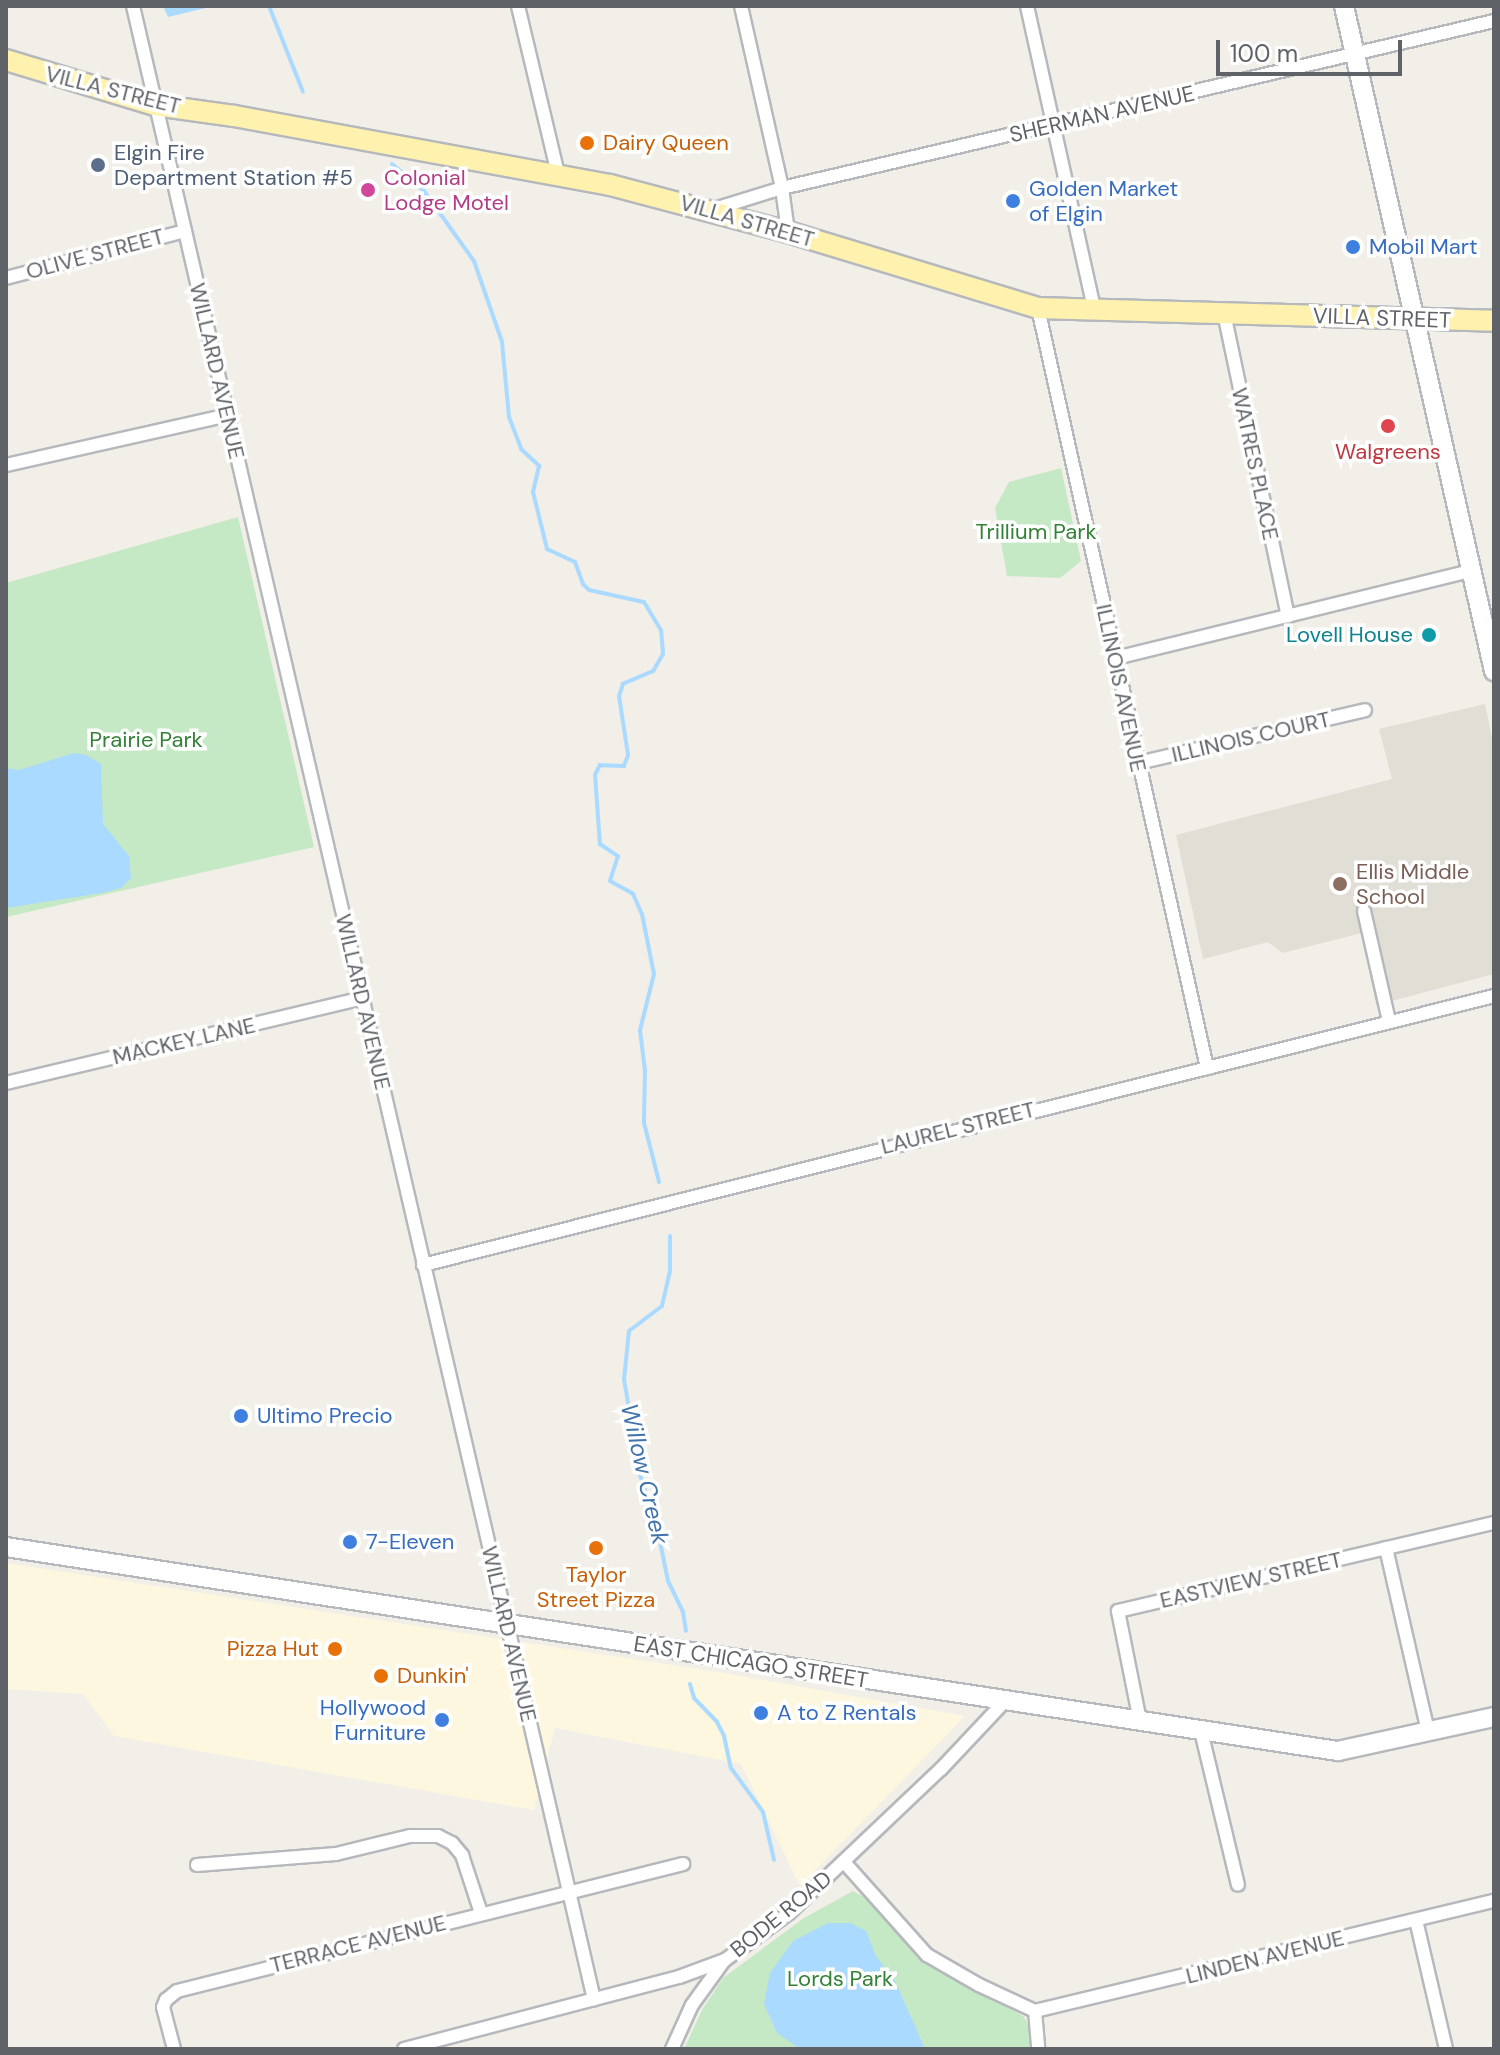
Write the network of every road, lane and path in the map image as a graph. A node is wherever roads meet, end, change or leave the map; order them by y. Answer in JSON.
{"nodes":[{"id":1,"x":133,"y":6,"type":"edge"},
{"id":2,"x":518,"y":6,"type":"edge"},
{"id":3,"x":741,"y":6,"type":"edge"},
{"id":4,"x":1027,"y":6,"type":"edge"},
{"id":5,"x":1344,"y":6,"type":"edge"},
{"id":6,"x":1494,"y":21,"type":"edge"},
{"id":7,"x":1355,"y":54,"type":"junction"},
{"id":8,"x":6,"y":60,"type":"edge"},
{"id":9,"x":155,"y":105,"type":"junction"},
{"id":10,"x":1054,"y":125,"type":"junction"},
{"id":11,"x":558,"y":174,"type":"junction"},
{"id":12,"x":782,"y":188,"type":"junction"},
{"id":13,"x":711,"y":210,"type":"junction"},
{"id":14,"x":185,"y":231,"type":"junction"},
{"id":15,"x":788,"y":232,"type":"junction"},
{"id":16,"x":6,"y":278,"type":"edge"},
{"id":17,"x":1038,"y":308,"type":"junction"},
{"id":18,"x":1094,"y":308,"type":"junction"},
{"id":19,"x":1224,"y":313,"type":"junction"},
{"id":20,"x":1415,"y":319,"type":"junction"},
{"id":21,"x":1494,"y":321,"type":"edge"},
{"id":22,"x":227,"y":415,"type":"junction"},
{"id":23,"x":6,"y":465,"type":"edge"},
{"id":24,"x":1471,"y":571,"type":"junction"},
{"id":25,"x":1487,"y":607,"type":"edge"},
{"id":26,"x":1288,"y":616,"type":"junction"},
{"id":27,"x":1116,"y":658,"type":"junction"},
{"id":28,"x":1494,"y":671,"type":"edge"},
{"id":29,"x":1365,"y":710,"type":"dead end"},
{"id":30,"x":1138,"y":763,"type":"junction"},
{"id":31,"x":1364,"y":911,"type":"dead end"},
{"id":32,"x":1494,"y":996,"type":"edge"},
{"id":33,"x":362,"y":998,"type":"junction"},
{"id":34,"x":1389,"y":1021,"type":"junction"},
{"id":35,"x":1207,"y":1068,"type":"junction"},
{"id":36,"x":6,"y":1083,"type":"edge"},
{"id":37,"x":423,"y":1265,"type":"junction"},
{"id":38,"x":1494,"y":1523,"type":"edge"},
{"id":39,"x":6,"y":1547,"type":"edge"},
{"id":40,"x":1386,"y":1548,"type":"junction"},
{"id":41,"x":507,"y":1623,"type":"junction"},
{"id":42,"x":1005,"y":1701,"type":"junction"},
{"id":43,"x":1494,"y":1717,"type":"edge"},
{"id":44,"x":1140,"y":1721,"type":"junction"},
{"id":45,"x":1201,"y":1731,"type":"junction"},
{"id":46,"x":1428,"y":1732,"type":"junction"},
{"id":47,"x":844,"y":1862,"type":"junction"},
{"id":48,"x":683,"y":1864,"type":"dead end"},
{"id":49,"x":197,"y":1865,"type":"dead end"},
{"id":50,"x":1238,"y":1885,"type":"dead end"},
{"id":51,"x":568,"y":1890,"type":"junction"},
{"id":52,"x":1494,"y":1901,"type":"edge"},
{"id":53,"x":481,"y":1913,"type":"junction"},
{"id":54,"x":1416,"y":1920,"type":"junction"},
{"id":55,"x":725,"y":1960,"type":"junction"},
{"id":56,"x":594,"y":1999,"type":"junction"},
{"id":57,"x":1035,"y":2011,"type":"junction"},
{"id":58,"x":174,"y":2049,"type":"edge"},
{"id":59,"x":404,"y":2049,"type":"edge"},
{"id":60,"x":672,"y":2049,"type":"edge"},
{"id":61,"x":1038,"y":2049,"type":"edge"},
{"id":62,"x":1446,"y":2049,"type":"edge"}],
"edges":[{"from":1,"to":9,"type":"street","name":"WILLARD AVENUE"},
{"from":2,"to":11,"type":"street"},
{"from":3,"to":12,"type":"street"},
{"from":4,"to":10,"type":"street"},
{"from":5,"to":7,"type":"main road"},
{"from":6,"to":7,"type":"street","name":"SHERMAN AVENUE"},
{"from":7,"to":10,"type":"street","name":"SHERMAN AVENUE"},
{"from":7,"to":20,"type":"main road"},
{"from":8,"to":9,"type":"main road","name":"VILLA STREET"},
{"from":9,"to":11,"type":"main road","name":"VILLA STREET"},
{"from":9,"to":14,"type":"street","name":"WILLARD AVENUE"},
{"from":10,"to":12,"type":"street","name":"SHERMAN AVENUE"},
{"from":10,"to":18,"type":"street"},
{"from":11,"to":13,"type":"main road","name":"VILLA STREET"},
{"from":12,"to":13,"type":"street","name":"SHERMAN AVENUE"},
{"from":12,"to":15,"type":"street"},
{"from":13,"to":15,"type":"main road","name":"VILLA STREET"},
{"from":14,"to":16,"type":"street","name":"OLIVE STREET"},
{"from":14,"to":22,"type":"street","name":"WILLARD AVENUE"},
{"from":15,"to":17,"type":"main road","name":"VILLA STREET"},
{"from":17,"to":18,"type":"main road","name":"VILLA STREET"},
{"from":17,"to":27,"type":"street","name":"ILLINOIS AVENUE"},
{"from":18,"to":19,"type":"main road","name":"VILLA STREET"},
{"from":19,"to":20,"type":"main road","name":"VILLA STREET"},
{"from":19,"to":26,"type":"street","name":"WATRES PLACE"},
{"from":20,"to":21,"type":"main road","name":"VILLA STREET"},
{"from":20,"to":24,"type":"main road"},
{"from":22,"to":23,"type":"street"},
{"from":22,"to":33,"type":"street","name":"WILLARD AVENUE"},
{"from":24,"to":25,"type":"main road"},
{"from":24,"to":26,"type":"street"},
{"from":25,"to":28,"type":"main road"},
{"from":26,"to":27,"type":"street"},
{"from":27,"to":30,"type":"street","name":"ILLINOIS AVENUE"},
{"from":29,"to":30,"type":"street","name":"ILLINOIS COURT"},
{"from":30,"to":35,"type":"street","name":"ILLINOIS AVENUE"},
{"from":31,"to":34,"type":"street"},
{"from":32,"to":34,"type":"street","name":"LAUREL STREET"},
{"from":33,"to":36,"type":"street","name":"MACKEY LANE"},
{"from":33,"to":37,"type":"street","name":"WILLARD AVENUE"},
{"from":34,"to":35,"type":"street","name":"LAUREL STREET"},
{"from":35,"to":37,"type":"street","name":"LAUREL STREET"},
{"from":37,"to":41,"type":"street","name":"WILLARD AVENUE"},
{"from":38,"to":40,"type":"street","name":"EASTVIEW STREET"},
{"from":39,"to":41,"type":"main road","name":"EAST CHICAGO STREET"},
{"from":40,"to":44,"type":"street","name":"EASTVIEW STREET"},
{"from":40,"to":46,"type":"street"},
{"from":41,"to":42,"type":"main road","name":"EAST CHICAGO STREET"},
{"from":41,"to":51,"type":"street","name":"WILLARD AVENUE"},
{"from":42,"to":44,"type":"main road","name":"EAST CHICAGO STREET"},
{"from":42,"to":47,"type":"street","name":"BODE ROAD"},
{"from":43,"to":46,"type":"main road","name":"EAST CHICAGO STREET"},
{"from":44,"to":45,"type":"main road","name":"EAST CHICAGO STREET"},
{"from":45,"to":46,"type":"main road","name":"EAST CHICAGO STREET"},
{"from":45,"to":50,"type":"street"},
{"from":47,"to":55,"type":"street","name":"BODE ROAD"},
{"from":47,"to":57,"type":"street"},
{"from":48,"to":51,"type":"street","name":"TERRACE AVENUE"},
{"from":49,"to":53,"type":"street"},
{"from":51,"to":53,"type":"street","name":"TERRACE AVENUE"},
{"from":51,"to":56,"type":"street","name":"WILLARD AVENUE"},
{"from":52,"to":54,"type":"street","name":"LINDEN AVENUE"},
{"from":53,"to":58,"type":"street","name":"TERRACE AVENUE"},
{"from":54,"to":57,"type":"street","name":"LINDEN AVENUE"},
{"from":54,"to":62,"type":"street"},
{"from":55,"to":56,"type":"street","name":"BODE ROAD"},
{"from":55,"to":60,"type":"street"},
{"from":56,"to":59,"type":"street","name":"BODE ROAD"},
{"from":57,"to":61,"type":"street"}]}
